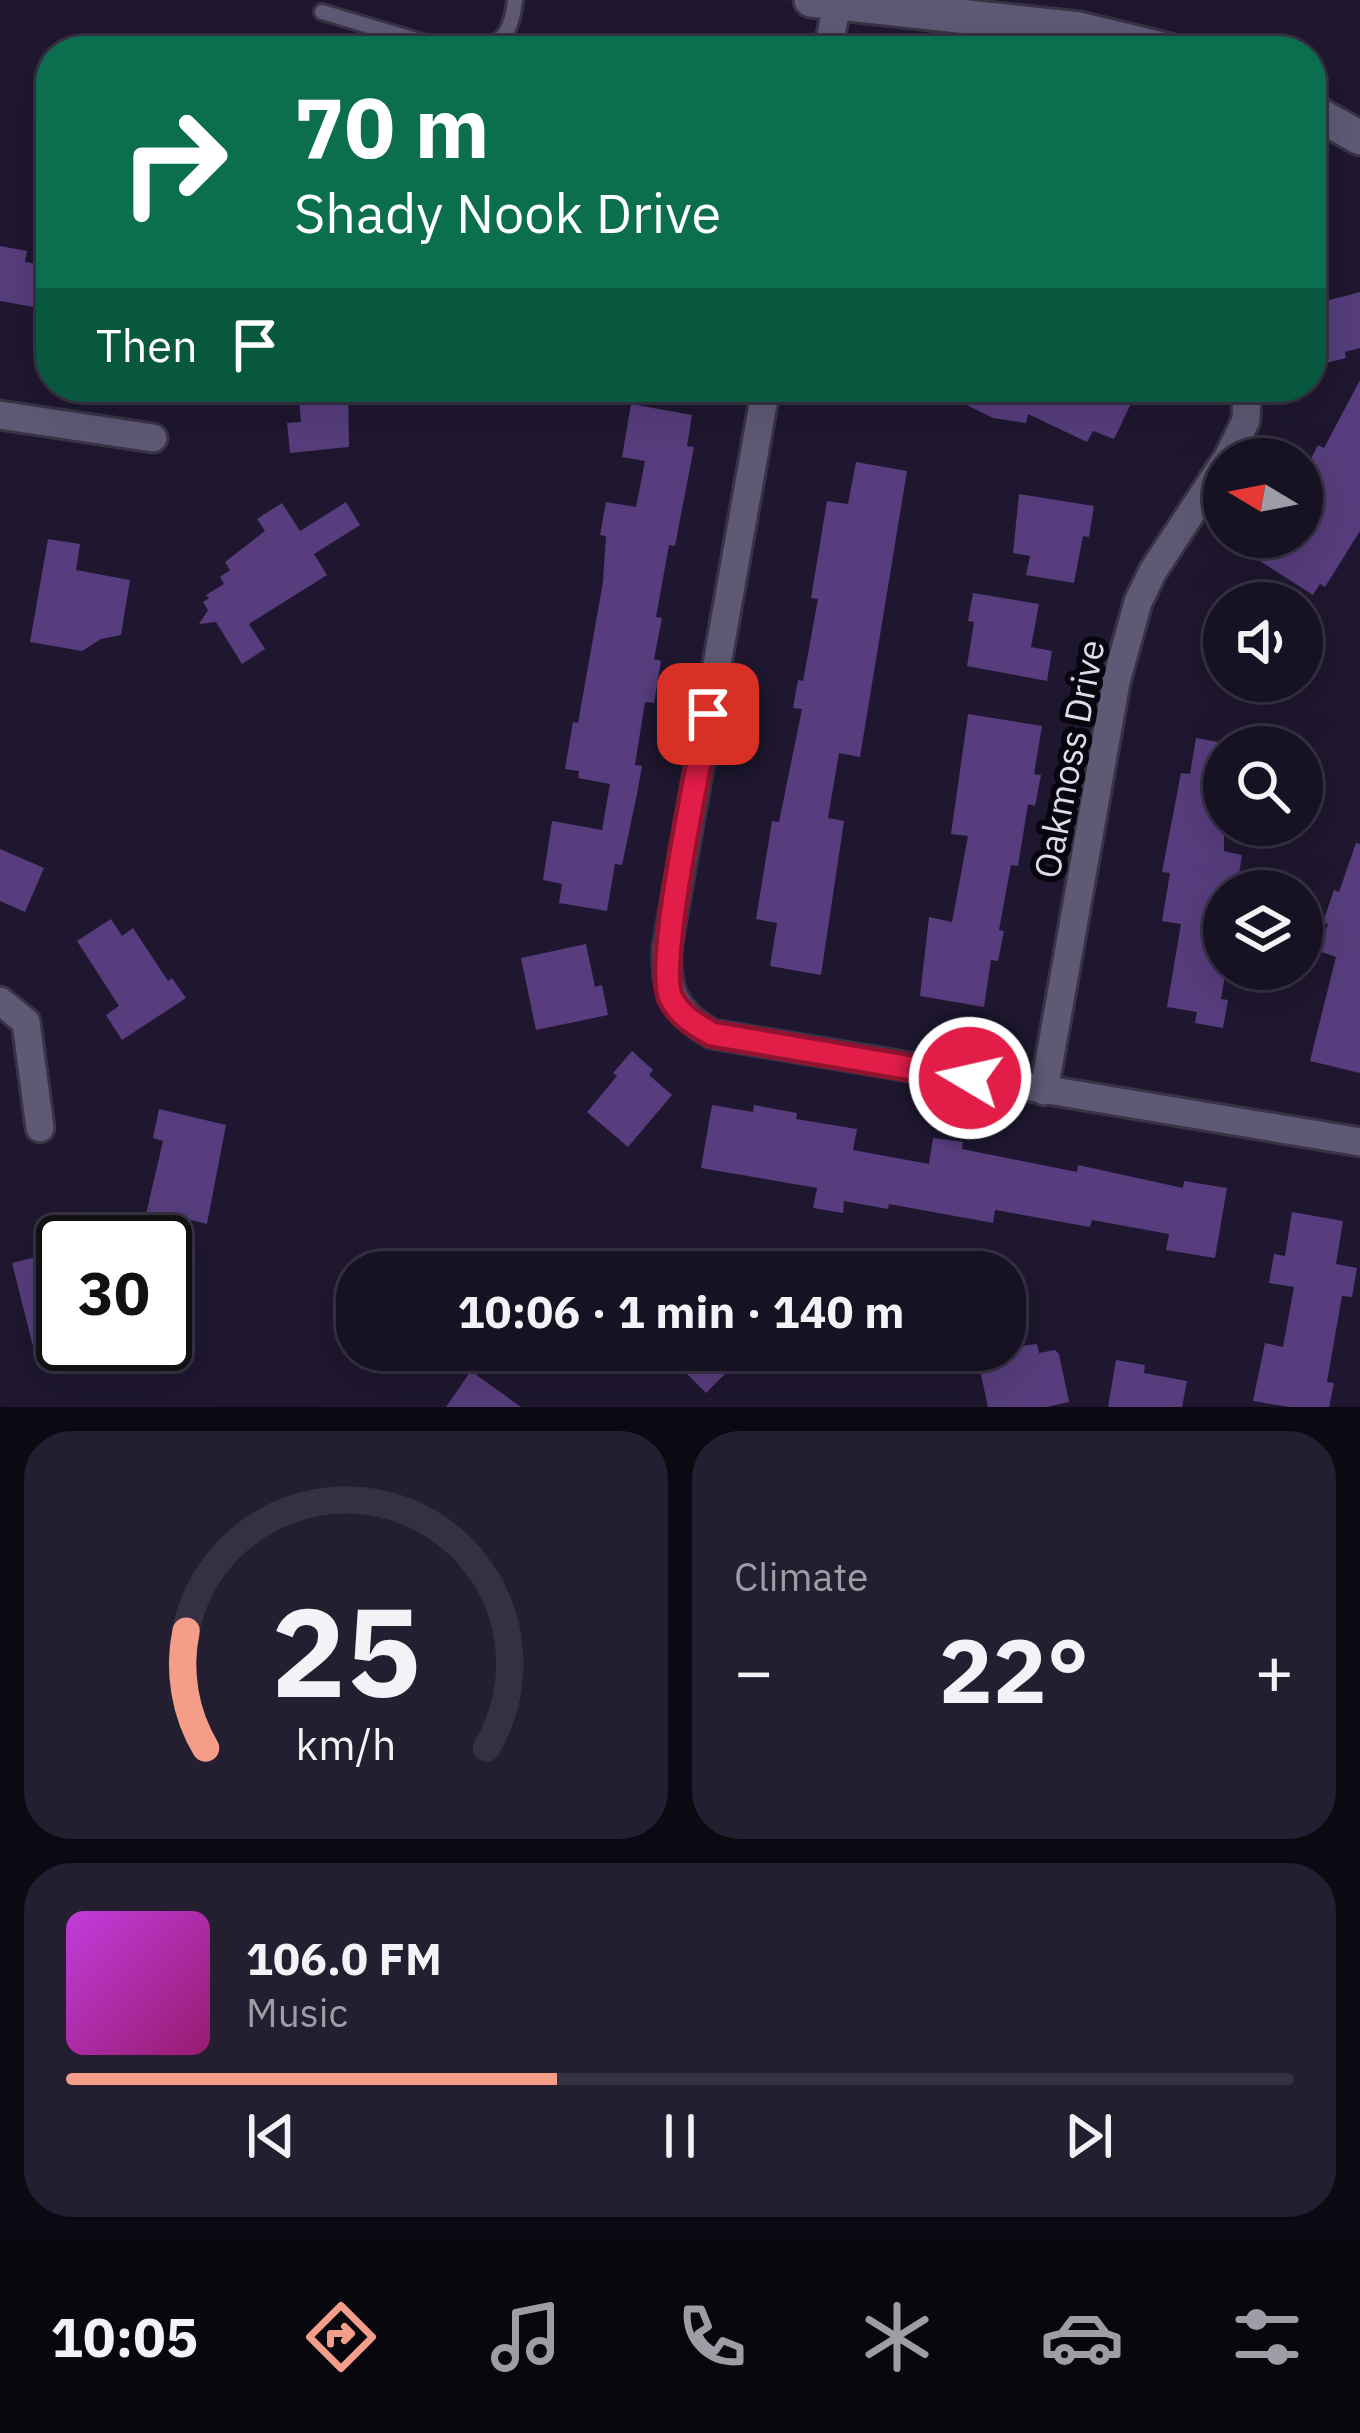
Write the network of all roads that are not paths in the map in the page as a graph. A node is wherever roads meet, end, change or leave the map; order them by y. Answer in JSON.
{"nodes":[{"id":1,"x":515,"y":0,"type":"edge"},
{"id":2,"x":824,"y":1,"type":"edge"},
{"id":3,"x":322,"y":12,"type":"dead end"},
{"id":4,"x":403,"y":36,"type":"edge"},
{"id":5,"x":504,"y":36,"type":"edge"},
{"id":6,"x":827,"y":36,"type":"edge"},
{"id":7,"x":1111,"y":36,"type":"edge"},
{"id":8,"x":1326,"y":119,"type":"edge"},
{"id":9,"x":1360,"y":138,"type":"edge"},
{"id":10,"x":763,"y":402,"type":"edge"},
{"id":11,"x":1247,"y":402,"type":"edge"},
{"id":12,"x":0,"y":415,"type":"edge"},
{"id":13,"x":153,"y":438,"type":"dead end"},
{"id":14,"x":1237,"y":438,"type":"edge"},
{"id":15,"x":1203,"y":496,"type":"edge"},
{"id":16,"x":0,"y":1001,"type":"edge"},
{"id":17,"x":1044,"y":1091,"type":"junction"},
{"id":18,"x":40,"y":1128,"type":"dead end"},
{"id":19,"x":1360,"y":1142,"type":"edge"}],
"edges":[{"from":1,"to":5,"type":"lane"},
{"from":2,"to":6,"type":"street"},
{"from":2,"to":7,"type":"street"},
{"from":3,"to":4,"type":"lane"},
{"from":8,"to":9,"type":"street"},
{"from":10,"to":17,"type":"street"},
{"from":11,"to":14,"type":"street","name":"Oakmoss Drive"},
{"from":12,"to":13,"type":"street"},
{"from":15,"to":17,"type":"street","name":"Oakmoss Drive"},
{"from":16,"to":18,"type":"street"},
{"from":17,"to":19,"type":"street"}]}
